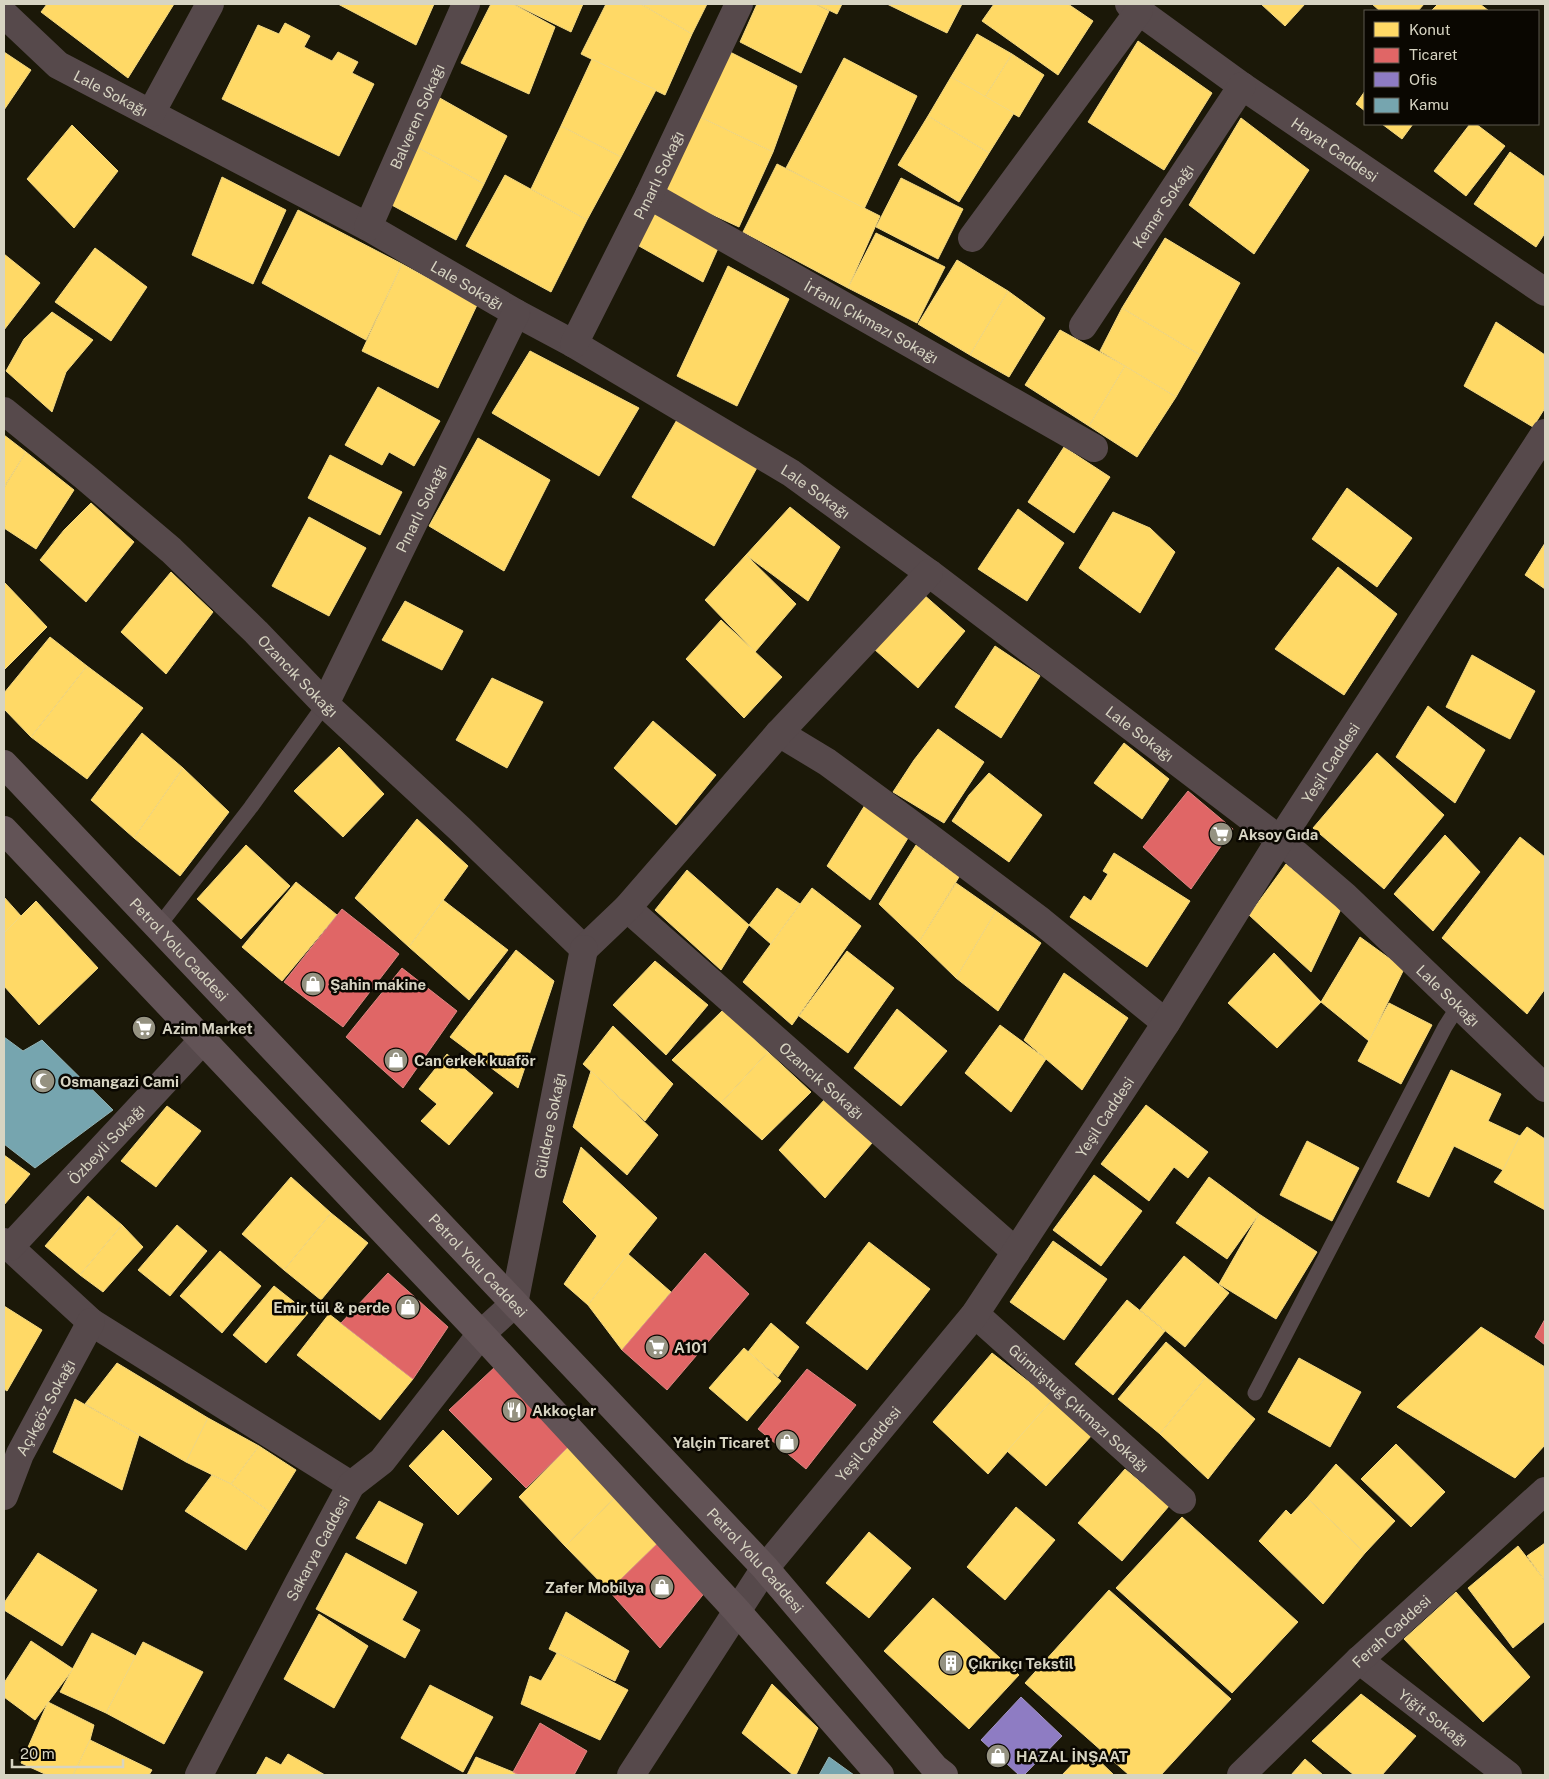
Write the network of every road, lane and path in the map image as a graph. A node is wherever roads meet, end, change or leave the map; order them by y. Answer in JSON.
{"nodes":[{"id":1,"x":210,"y":4,"type":"edge"},
{"id":2,"x":466,"y":4,"type":"edge"},
{"id":3,"x":739,"y":4,"type":"edge"},
{"id":4,"x":1134,"y":7,"type":"edge"},
{"id":5,"x":4,"y":14,"type":"edge"},
{"id":6,"x":1242,"y":86,"type":"junction"},
{"id":7,"x":151,"y":112,"type":"junction"},
{"id":8,"x":649,"y":194,"type":"junction"},
{"id":9,"x":368,"y":227,"type":"junction"},
{"id":10,"x":972,"y":238,"type":"dead end"},
{"id":11,"x":1545,"y":292,"type":"edge"},
{"id":12,"x":516,"y":313,"type":"junction"},
{"id":13,"x":1082,"y":326,"type":"dead end"},
{"id":14,"x":574,"y":344,"type":"junction"},
{"id":15,"x":4,"y":411,"type":"edge"},
{"id":16,"x":1545,"y":433,"type":"edge"},
{"id":17,"x":1094,"y":448,"type":"dead end"},
{"id":18,"x":929,"y":573,"type":"junction"},
{"id":19,"x":324,"y":704,"type":"junction"},
{"id":20,"x":779,"y":734,"type":"junction"},
{"id":21,"x":4,"y":764,"type":"edge"},
{"id":22,"x":4,"y":830,"type":"edge"},
{"id":23,"x":1280,"y":840,"type":"junction"},
{"id":24,"x":628,"y":908,"type":"junction"},
{"id":25,"x":158,"y":927,"type":"junction"},
{"id":26,"x":584,"y":949,"type":"junction"},
{"id":27,"x":1459,"y":1005,"type":"junction"},
{"id":28,"x":1166,"y":1023,"type":"junction"},
{"id":29,"x":203,"y":1040,"type":"junction"},
{"id":30,"x":1545,"y":1088,"type":"edge"},
{"id":31,"x":7,"y":1244,"type":"edge"},
{"id":32,"x":1016,"y":1252,"type":"junction"},
{"id":33,"x":514,"y":1304,"type":"junction"},
{"id":34,"x":975,"y":1314,"type":"junction"},
{"id":35,"x":91,"y":1322,"type":"junction"},
{"id":36,"x":481,"y":1334,"type":"junction"},
{"id":37,"x":1255,"y":1393,"type":"dead end"},
{"id":38,"x":351,"y":1484,"type":"junction"},
{"id":39,"x":1545,"y":1491,"type":"edge"},
{"id":40,"x":4,"y":1496,"type":"edge"},
{"id":41,"x":1182,"y":1500,"type":"dead end"},
{"id":42,"x":765,"y":1568,"type":"junction"},
{"id":43,"x":737,"y":1611,"type":"junction"},
{"id":44,"x":1359,"y":1660,"type":"junction"},
{"id":45,"x":199,"y":1775,"type":"edge"},
{"id":46,"x":631,"y":1775,"type":"edge"},
{"id":47,"x":880,"y":1775,"type":"edge"},
{"id":48,"x":944,"y":1775,"type":"edge"},
{"id":49,"x":1241,"y":1775,"type":"edge"},
{"id":50,"x":1508,"y":1775,"type":"edge"}],
"edges":[{"from":1,"to":7,"type":"street"},
{"from":2,"to":9,"type":"street","name":"Balveren Sokağı"},
{"from":3,"to":8,"type":"street","name":"Pınarlı Sokağı"},
{"from":4,"to":6,"type":"street","name":"Hayat Caddesi"},
{"from":4,"to":10,"type":"street"},
{"from":5,"to":7,"type":"street","name":"Lale Sokağı"},
{"from":6,"to":11,"type":"street","name":"Hayat Caddesi"},
{"from":6,"to":13,"type":"street","name":"Kemer Sokağı"},
{"from":7,"to":9,"type":"street","name":"Lale Sokağı"},
{"from":8,"to":14,"type":"street","name":"Pınarlı Sokağı"},
{"from":8,"to":17,"type":"street","name":"İrfanlı Çıkmazı Sokağı"},
{"from":9,"to":12,"type":"street","name":"Lale Sokağı"},
{"from":12,"to":14,"type":"street","name":"Lale Sokağı"},
{"from":12,"to":19,"type":"street","name":"Pınarlı Sokağı"},
{"from":14,"to":18,"type":"street","name":"Lale Sokağı"},
{"from":15,"to":19,"type":"street","name":"Ozancık Sokağı"},
{"from":16,"to":23,"type":"street","name":"Yeşil Caddesi"},
{"from":18,"to":20,"type":"street"},
{"from":18,"to":23,"type":"street","name":"Lale Sokağı"},
{"from":19,"to":25,"type":"lane"},
{"from":19,"to":26,"type":"street","name":"Ozancık Sokağı"},
{"from":20,"to":24,"type":"street"},
{"from":20,"to":28,"type":"street"},
{"from":21,"to":25,"type":"main road","name":"Petrol Yolu Caddesi"},
{"from":22,"to":29,"type":"main road"},
{"from":23,"to":27,"type":"street","name":"Lale Sokağı"},
{"from":23,"to":28,"type":"street","name":"Yeşil Caddesi"},
{"from":24,"to":26,"type":"street"},
{"from":24,"to":32,"type":"street","name":"Ozancık Sokağı"},
{"from":25,"to":33,"type":"main road","name":"Petrol Yolu Caddesi"},
{"from":26,"to":33,"type":"street","name":"Güldere Sokağı"},
{"from":27,"to":30,"type":"street","name":"Lale Sokağı"},
{"from":27,"to":37,"type":"lane"},
{"from":28,"to":32,"type":"street","name":"Yeşil Caddesi"},
{"from":29,"to":31,"type":"street","name":"Özbeyli Sokağı"},
{"from":29,"to":36,"type":"main road"},
{"from":31,"to":35,"type":"street"},
{"from":32,"to":34,"type":"street","name":"Yeşil Caddesi"},
{"from":33,"to":36,"type":"street","name":"Sakarya Caddesi"},
{"from":33,"to":42,"type":"main road","name":"Petrol Yolu Caddesi"},
{"from":34,"to":41,"type":"street","name":"Gümüştuğ Çıkmazı Sokağı"},
{"from":34,"to":42,"type":"street","name":"Yeşil Caddesi"},
{"from":35,"to":38,"type":"street"},
{"from":35,"to":40,"type":"street","name":"Açıkgöz Sokağı"},
{"from":36,"to":38,"type":"street","name":"Sakarya Caddesi"},
{"from":36,"to":43,"type":"main road"},
{"from":38,"to":45,"type":"street","name":"Sakarya Caddesi"},
{"from":39,"to":44,"type":"street","name":"Ferah Caddesi"},
{"from":42,"to":43,"type":"street","name":"Yeşil Caddesi"},
{"from":42,"to":48,"type":"main road","name":"Petrol Yolu Caddesi"},
{"from":43,"to":46,"type":"street","name":"Yeşil Caddesi"},
{"from":43,"to":47,"type":"main road"},
{"from":44,"to":49,"type":"street","name":"Ferah Caddesi"},
{"from":44,"to":50,"type":"street","name":"Yiğit Sokağı"}]}
